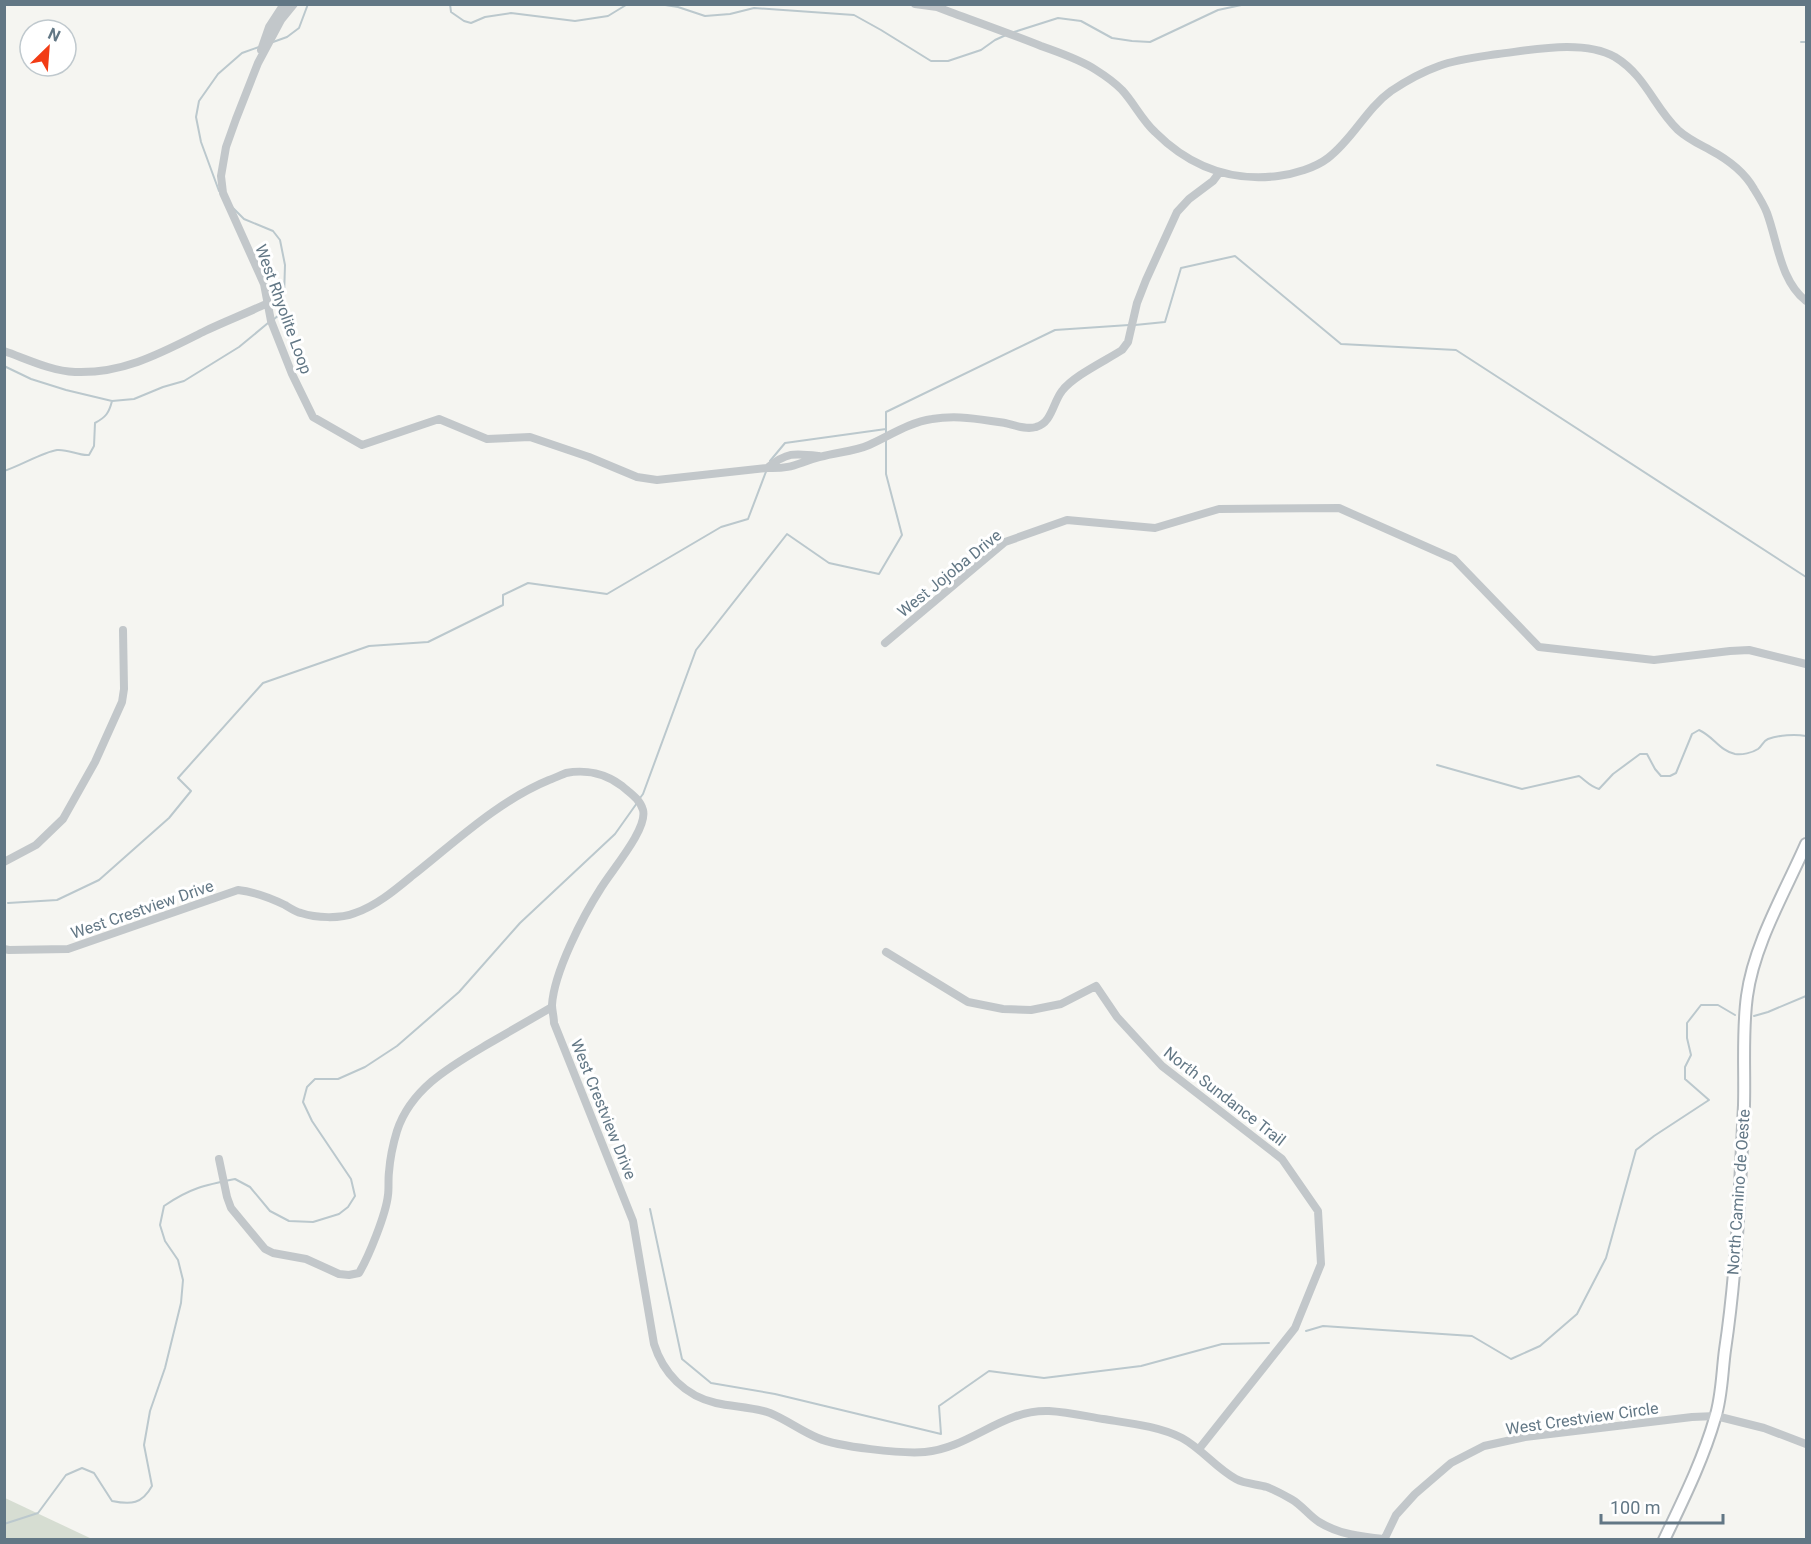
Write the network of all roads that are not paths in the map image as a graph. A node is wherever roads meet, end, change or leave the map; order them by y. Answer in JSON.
{"nodes":[{"id":1,"x":284,"y":4,"type":"edge"},
{"id":2,"x":294,"y":4,"type":"edge"},
{"id":3,"x":915,"y":4,"type":"edge"},
{"id":4,"x":258,"y":63,"type":"junction"},
{"id":5,"x":1219,"y":173,"type":"junction"},
{"id":6,"x":1806,"y":301,"type":"edge"},
{"id":7,"x":268,"y":303,"type":"junction"},
{"id":8,"x":4,"y":351,"type":"edge"},
{"id":9,"x":821,"y":456,"type":"junction"},
{"id":10,"x":767,"y":468,"type":"junction"},
{"id":11,"x":123,"y":630,"type":"dead end"},
{"id":12,"x":885,"y":643,"type":"dead end"},
{"id":13,"x":1806,"y":664,"type":"edge"},
{"id":14,"x":1806,"y":844,"type":"edge"},
{"id":15,"x":4,"y":862,"type":"edge"},
{"id":16,"x":4,"y":949,"type":"edge"},
{"id":17,"x":886,"y":952,"type":"dead end"},
{"id":18,"x":552,"y":1007,"type":"junction"},
{"id":19,"x":219,"y":1160,"type":"dead end"},
{"id":20,"x":1716,"y":1416,"type":"junction"},
{"id":21,"x":1806,"y":1444,"type":"edge"},
{"id":22,"x":1198,"y":1449,"type":"junction"},
{"id":23,"x":1384,"y":1539,"type":"edge"},
{"id":24,"x":1664,"y":1539,"type":"edge"}],
"edges":[{"from":1,"to":4,"type":"street","name":"West Rhyolite Loop"},
{"from":2,"to":4,"type":"street","name":"West Rhyolite Loop"},
{"from":3,"to":5,"type":"street"},
{"from":4,"to":7,"type":"street","name":"West Rhyolite Loop"},
{"from":5,"to":6,"type":"street"},
{"from":5,"to":9,"type":"street","name":"West Rhyolite Loop"},
{"from":7,"to":8,"type":"street"},
{"from":7,"to":10,"type":"street","name":"West Rhyolite Loop"},
{"from":9,"to":10,"type":"street","name":"West Rhyolite Loop"},
{"from":9,"to":10,"type":"street","name":"West Rhyolite Loop"},
{"from":11,"to":15,"type":"street"},
{"from":12,"to":13,"type":"street","name":"West Jojoba Drive"},
{"from":14,"to":20,"type":"street","name":"North Camino de Oeste"},
{"from":16,"to":18,"type":"street","name":"West Crestview Drive"},
{"from":17,"to":22,"type":"street","name":"North Sundance Trail"},
{"from":18,"to":19,"type":"street"},
{"from":18,"to":22,"type":"street","name":"West Crestview Drive"},
{"from":20,"to":21,"type":"street","name":"West Crestview Circle"},
{"from":20,"to":23,"type":"street","name":"West Crestview Circle"},
{"from":20,"to":24,"type":"street","name":"North Camino de Oeste"},
{"from":22,"to":23,"type":"street","name":"West Crestview Drive"}]}
